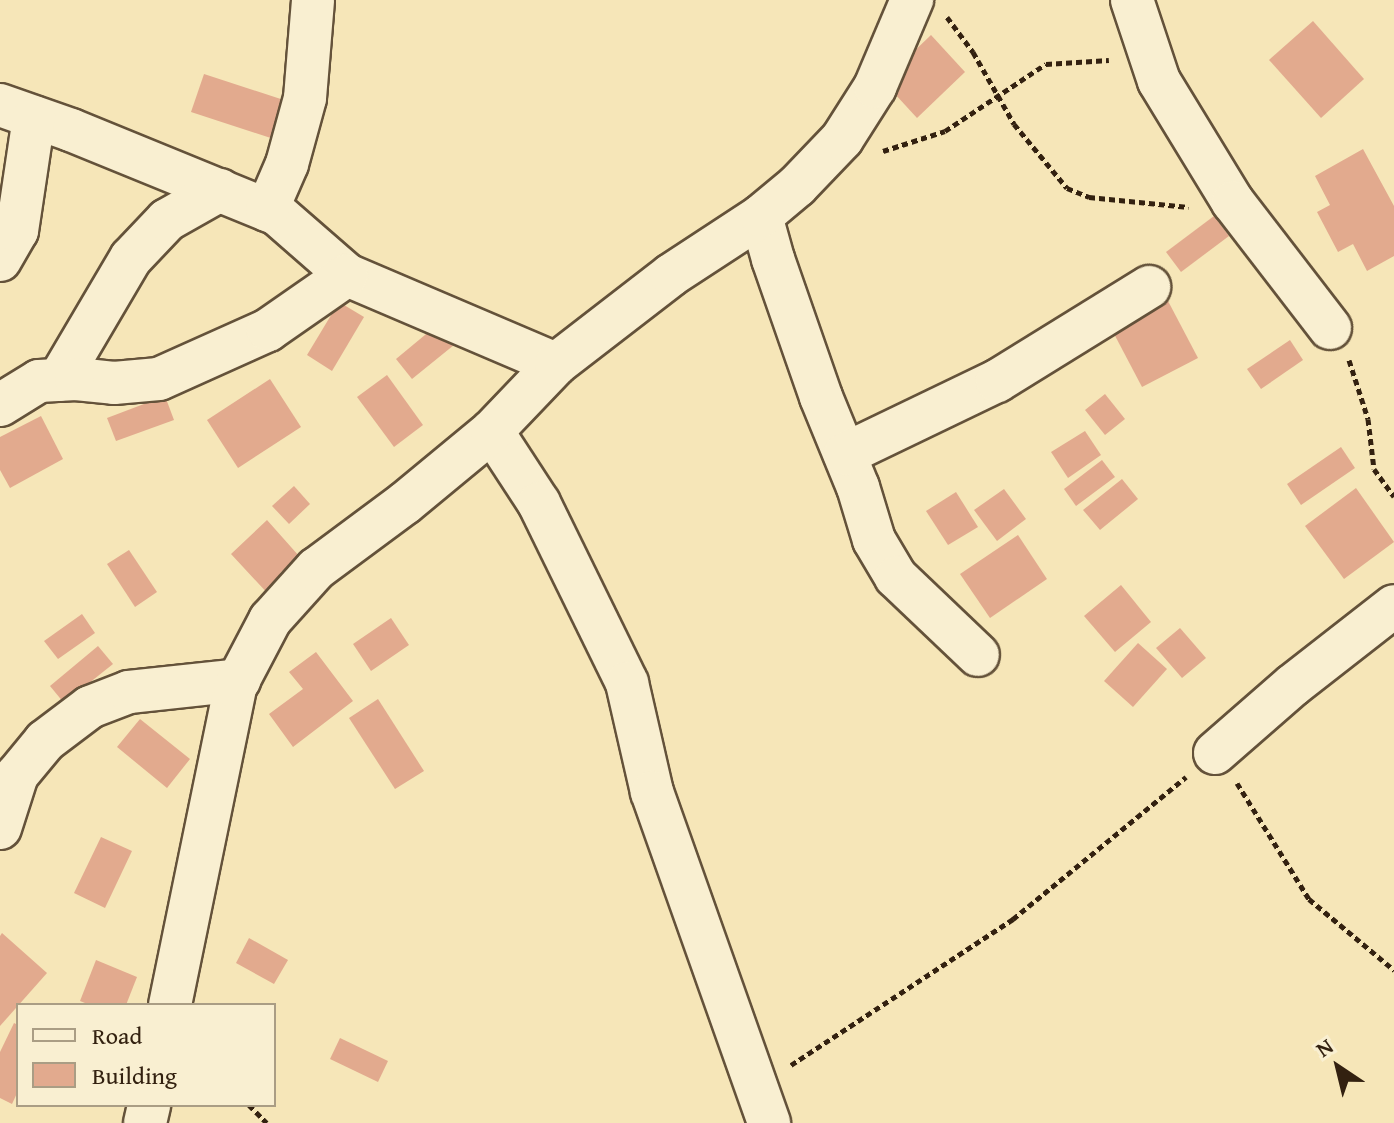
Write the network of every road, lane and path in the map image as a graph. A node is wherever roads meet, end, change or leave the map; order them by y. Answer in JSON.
{"nodes":[{"id":1,"x":313,"y":0,"type":"edge"},
{"id":2,"x":1132,"y":0,"type":"edge"},
{"id":3,"x":926,"y":5,"type":"edge"},
{"id":4,"x":1150,"y":58,"type":"junction"},
{"id":5,"x":996,"y":95,"type":"junction"},
{"id":6,"x":17,"y":111,"type":"edge"},
{"id":7,"x":816,"y":167,"type":"junction"},
{"id":8,"x":220,"y":190,"type":"junction"},
{"id":9,"x":1233,"y":202,"type":"junction"},
{"id":10,"x":267,"y":210,"type":"junction"},
{"id":11,"x":761,"y":216,"type":"junction"},
{"id":12,"x":0,"y":260,"type":"edge"},
{"id":13,"x":347,"y":275,"type":"junction"},
{"id":14,"x":1149,"y":287,"type":"dead end"},
{"id":15,"x":1330,"y":328,"type":"joint"},
{"id":16,"x":556,"y":364,"type":"junction"},
{"id":17,"x":59,"y":380,"type":"junction"},
{"id":18,"x":0,"y":405,"type":"edge"},
{"id":19,"x":492,"y":431,"type":"junction"},
{"id":20,"x":845,"y":454,"type":"junction"},
{"id":21,"x":1394,"y":497,"type":"edge"},
{"id":22,"x":1394,"y":606,"type":"edge"},
{"id":23,"x":978,"y":655,"type":"dead end"},
{"id":24,"x":239,"y":680,"type":"junction"},
{"id":25,"x":1225,"y":767,"type":"junction"},
{"id":26,"x":0,"y":828,"type":"edge"},
{"id":27,"x":1394,"y":970,"type":"edge"},
{"id":28,"x":170,"y":1003,"type":"edge"},
{"id":29,"x":764,"y":1106,"type":"edge"},
{"id":30,"x":251,"y":1107,"type":"edge"},
{"id":31,"x":267,"y":1123,"type":"edge"}],
"edges":[{"from":1,"to":10,"type":"street"},
{"from":2,"to":4,"type":"street"},
{"from":3,"to":5,"type":"path"},
{"from":3,"to":7,"type":"street"},
{"from":4,"to":5,"type":"path"},
{"from":4,"to":9,"type":"street"},
{"from":5,"to":7,"type":"path"},
{"from":5,"to":9,"type":"path"},
{"from":6,"to":8,"type":"street"},
{"from":6,"to":12,"type":"street"},
{"from":7,"to":11,"type":"street"},
{"from":8,"to":10,"type":"street"},
{"from":8,"to":17,"type":"street"},
{"from":9,"to":15,"type":"street"},
{"from":10,"to":13,"type":"street"},
{"from":11,"to":16,"type":"street"},
{"from":11,"to":20,"type":"street"},
{"from":13,"to":16,"type":"street"},
{"from":13,"to":17,"type":"street"},
{"from":14,"to":20,"type":"street"},
{"from":15,"to":21,"type":"path"},
{"from":16,"to":19,"type":"street"},
{"from":17,"to":18,"type":"street"},
{"from":19,"to":24,"type":"street"},
{"from":19,"to":29,"type":"street"},
{"from":20,"to":23,"type":"street"},
{"from":22,"to":25,"type":"street"},
{"from":24,"to":26,"type":"street"},
{"from":24,"to":28,"type":"street"},
{"from":25,"to":27,"type":"path"},
{"from":25,"to":29,"type":"path"},
{"from":30,"to":31,"type":"path"}]}
